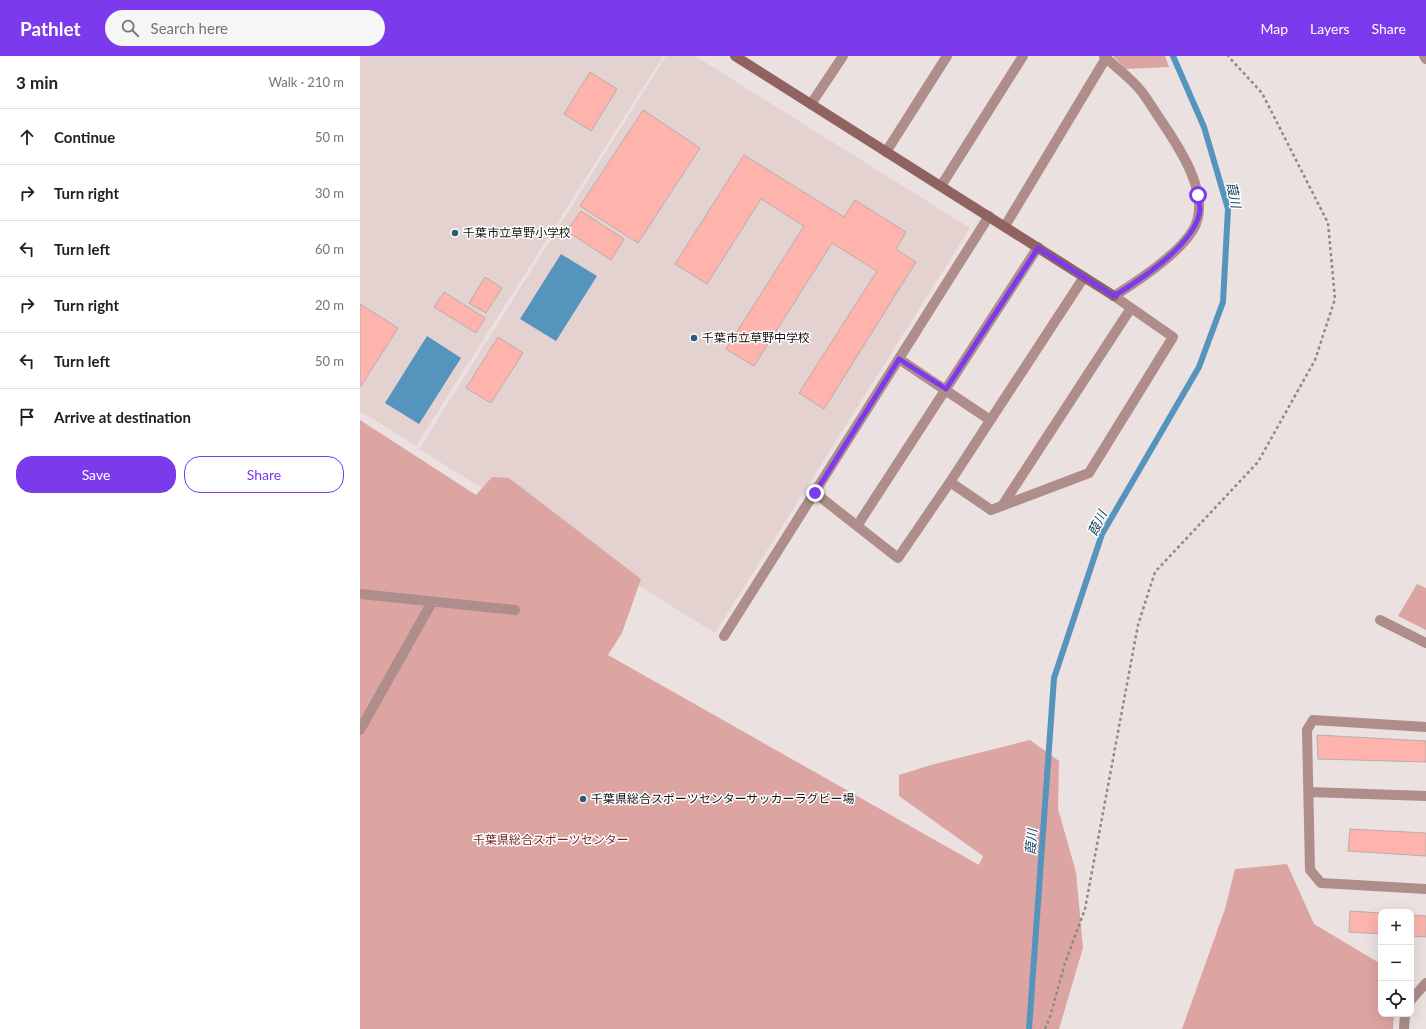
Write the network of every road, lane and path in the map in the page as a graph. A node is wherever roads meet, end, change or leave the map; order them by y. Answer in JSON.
{"nodes":[{"id":1,"x":843,"y":56,"type":"edge"},
{"id":2,"x":947,"y":56,"type":"edge"},
{"id":3,"x":1024,"y":56,"type":"edge"},
{"id":4,"x":1228,"y":56,"type":"edge"},
{"id":5,"x":1424,"y":56,"type":"edge"},
{"id":6,"x":1105,"y":57,"type":"edge"},
{"id":7,"x":742,"y":58,"type":"edge"},
{"id":8,"x":1426,"y":59,"type":"edge"},
{"id":9,"x":811,"y":104,"type":"junction"},
{"id":10,"x":886,"y":152,"type":"junction"},
{"id":11,"x":941,"y":186,"type":"junction"},
{"id":12,"x":989,"y":216,"type":"junction"},
{"id":13,"x":1005,"y":226,"type":"junction"},
{"id":14,"x":1038,"y":248,"type":"junction"},
{"id":15,"x":1084,"y":277,"type":"junction"},
{"id":16,"x":1114,"y":296,"type":"junction"},
{"id":17,"x":1131,"y":308,"type":"junction"},
{"id":18,"x":899,"y":359,"type":"junction"},
{"id":19,"x":946,"y":389,"type":"junction"},
{"id":20,"x":990,"y":420,"type":"junction"},
{"id":21,"x":950,"y":482,"type":"junction"},
{"id":22,"x":815,"y":493,"type":"junction"},
{"id":23,"x":1002,"y":506,"type":"junction"},
{"id":24,"x":857,"y":526,"type":"junction"},
{"id":25,"x":360,"y":594,"type":"edge"},
{"id":26,"x":432,"y":602,"type":"junction"},
{"id":27,"x":514,"y":610,"type":"dead end"},
{"id":28,"x":1380,"y":620,"type":"dead end"},
{"id":29,"x":724,"y":636,"type":"dead end"},
{"id":30,"x":1426,"y":643,"type":"edge"},
{"id":31,"x":1426,"y":727,"type":"edge"},
{"id":32,"x":360,"y":730,"type":"edge"},
{"id":33,"x":1308,"y":792,"type":"junction"},
{"id":34,"x":1426,"y":796,"type":"edge"},
{"id":35,"x":1426,"y":889,"type":"edge"},
{"id":36,"x":1426,"y":983,"type":"edge"},
{"id":37,"x":1414,"y":997,"type":"edge"},
{"id":38,"x":1404,"y":1017,"type":"edge"},
{"id":39,"x":1045,"y":1029,"type":"edge"},
{"id":40,"x":1404,"y":1029,"type":"edge"}],
"edges":[{"from":1,"to":9,"type":"street"},
{"from":2,"to":10,"type":"street"},
{"from":3,"to":11,"type":"street"},
{"from":4,"to":39,"type":"path"},
{"from":5,"to":8,"type":"street"},
{"from":6,"to":13,"type":"street"},
{"from":6,"to":16,"type":"street"},
{"from":7,"to":9,"type":"street"},
{"from":9,"to":10,"type":"street"},
{"from":10,"to":11,"type":"street"},
{"from":11,"to":12,"type":"street"},
{"from":12,"to":13,"type":"street"},
{"from":12,"to":18,"type":"street"},
{"from":13,"to":14,"type":"street"},
{"from":14,"to":15,"type":"street"},
{"from":14,"to":19,"type":"street"},
{"from":15,"to":16,"type":"street"},
{"from":15,"to":20,"type":"street"},
{"from":16,"to":17,"type":"street"},
{"from":17,"to":23,"type":"street"},
{"from":17,"to":23,"type":"street"},
{"from":18,"to":19,"type":"street"},
{"from":18,"to":22,"type":"street"},
{"from":19,"to":20,"type":"street"},
{"from":19,"to":24,"type":"street"},
{"from":20,"to":21,"type":"street"},
{"from":21,"to":23,"type":"street"},
{"from":21,"to":24,"type":"street"},
{"from":22,"to":24,"type":"street"},
{"from":22,"to":29,"type":"street"},
{"from":25,"to":26,"type":"street"},
{"from":26,"to":27,"type":"street"},
{"from":26,"to":32,"type":"street"},
{"from":28,"to":30,"type":"street"},
{"from":31,"to":33,"type":"street"},
{"from":33,"to":34,"type":"street"},
{"from":33,"to":35,"type":"street"},
{"from":36,"to":37,"type":"street"},
{"from":38,"to":40,"type":"street"}]}
